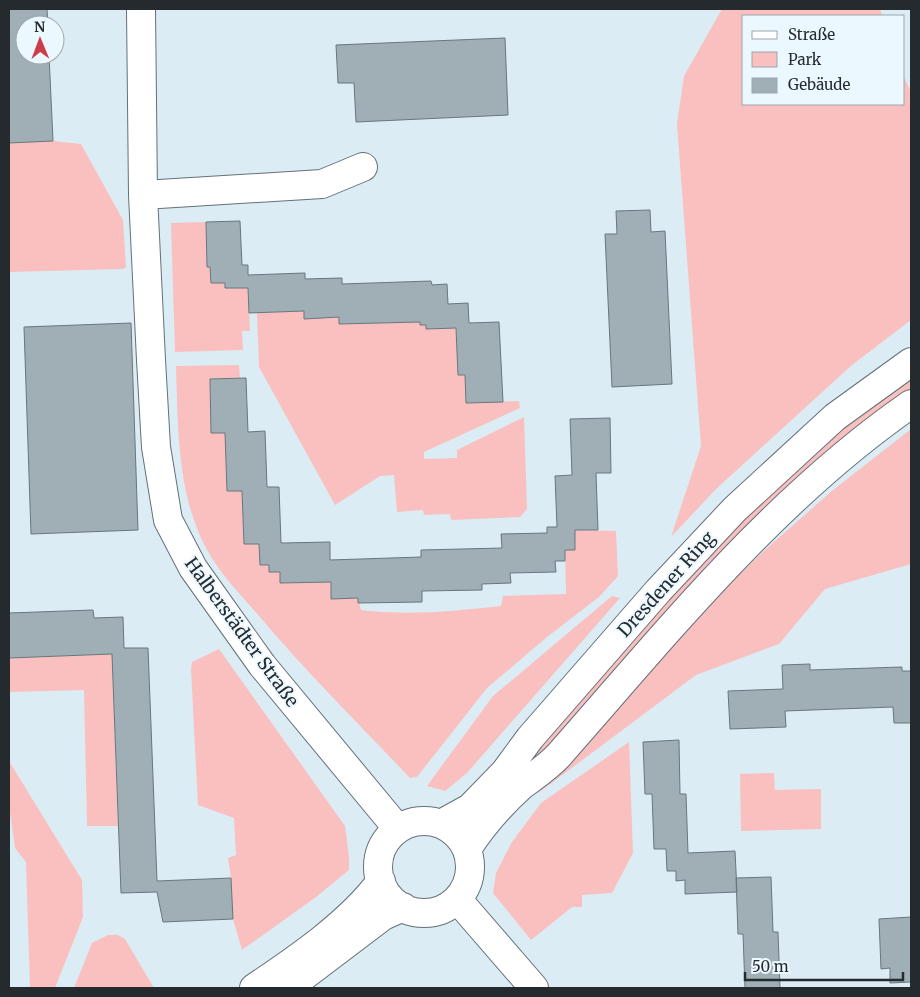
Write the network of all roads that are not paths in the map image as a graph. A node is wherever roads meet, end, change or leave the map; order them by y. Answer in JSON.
{"nodes":[{"id":1,"x":138,"y":10,"type":"edge"},
{"id":2,"x":363,"y":167,"type":"dead end"},
{"id":3,"x":143,"y":195,"type":"junction"},
{"id":4,"x":911,"y":362,"type":"edge"},
{"id":5,"x":911,"y":404,"type":"edge"},
{"id":6,"x":441,"y":824,"type":"junction"},
{"id":7,"x":398,"y":829,"type":"junction"},
{"id":8,"x":467,"y":849,"type":"junction"},
{"id":9,"x":381,"y":881,"type":"junction"},
{"id":10,"x":457,"y":899,"type":"junction"},
{"id":11,"x":402,"y":907,"type":"junction"},
{"id":12,"x":254,"y":988,"type":"edge"},
{"id":13,"x":288,"y":988,"type":"edge"},
{"id":14,"x":534,"y":988,"type":"edge"}],
"edges":[{"from":1,"to":3,"type":"street","name":"Halberstädter Straße"},
{"from":2,"to":3,"type":"street"},
{"from":3,"to":7,"type":"street","name":"Halberstädter Straße"},
{"from":4,"to":6,"type":"street","name":"Dresdener Ring"},
{"from":5,"to":8,"type":"street","name":"Dresdener Ring"},
{"from":6,"to":7,"type":"street"},
{"from":6,"to":8,"type":"street"},
{"from":7,"to":9,"type":"street"},
{"from":8,"to":10,"type":"street"},
{"from":9,"to":11,"type":"street"},
{"from":9,"to":12,"type":"street"},
{"from":10,"to":11,"type":"street"},
{"from":10,"to":14,"type":"street"},
{"from":11,"to":13,"type":"street"}]}
